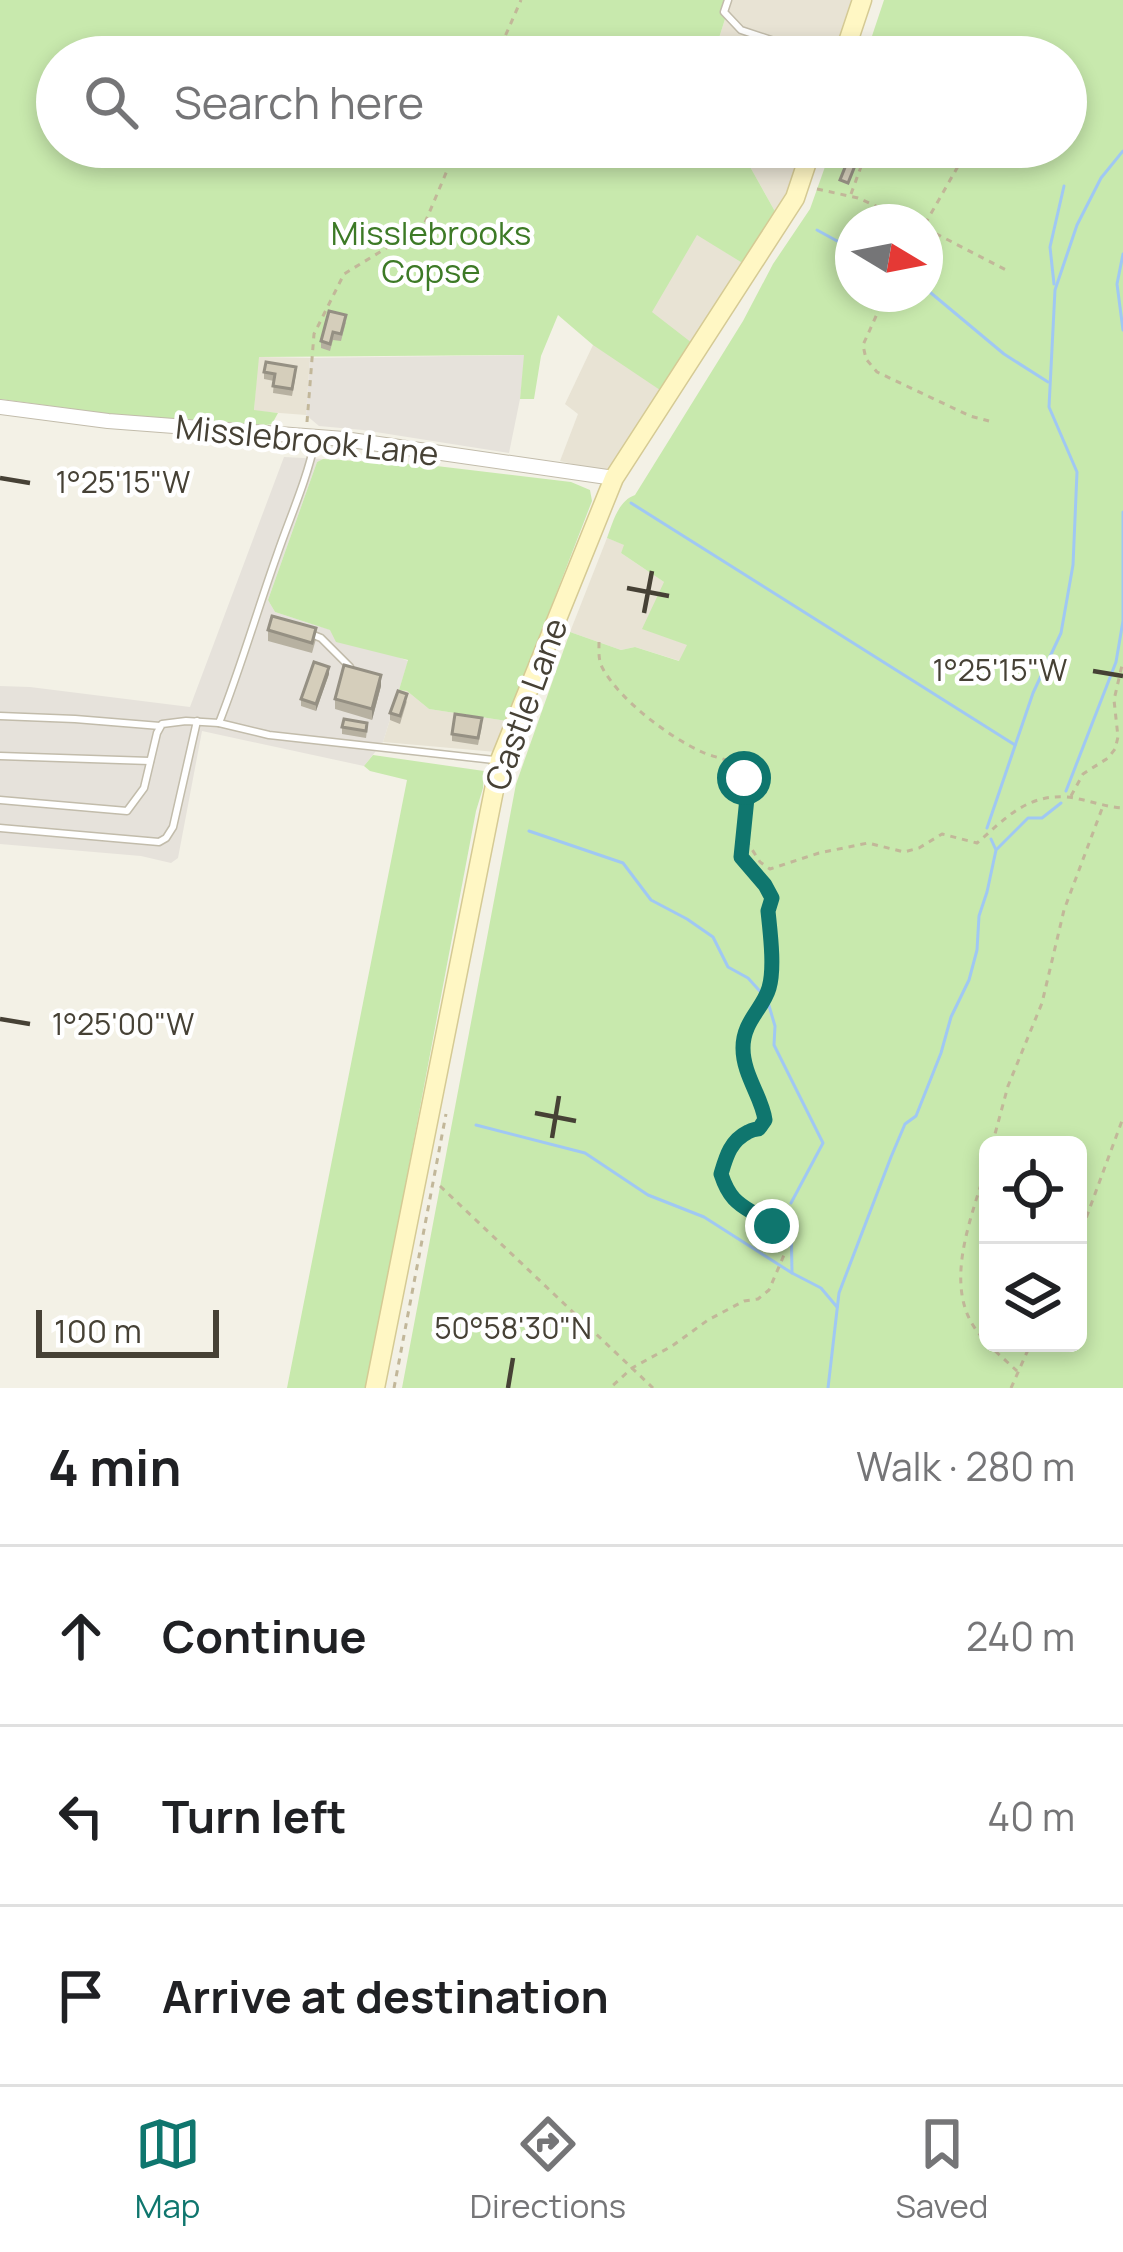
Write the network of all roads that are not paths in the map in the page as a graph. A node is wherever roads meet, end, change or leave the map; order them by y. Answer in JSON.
{"nodes":[{"id":1,"x":728,"y":0,"type":"edge"},
{"id":2,"x":862,"y":0,"type":"edge"},
{"id":3,"x":759,"y":36,"type":"edge"},
{"id":4,"x":850,"y":36,"type":"edge"},
{"id":5,"x":805,"y":168,"type":"edge"},
{"id":6,"x":0,"y":407,"type":"edge"},
{"id":7,"x":310,"y":437,"type":"junction"},
{"id":8,"x":614,"y":478,"type":"junction"},
{"id":9,"x":300,"y":631,"type":"edge"},
{"id":10,"x":363,"y":671,"type":"edge"},
{"id":11,"x":0,"y":716,"type":"edge"},
{"id":12,"x":197,"y":722,"type":"junction"},
{"id":13,"x":219,"y":723,"type":"junction"},
{"id":14,"x":160,"y":727,"type":"junction"},
{"id":15,"x":0,"y":756,"type":"edge"},
{"id":16,"x":500,"y":760,"type":"junction"},
{"id":17,"x":150,"y":761,"type":"junction"},
{"id":18,"x":0,"y":800,"type":"edge"},
{"id":19,"x":0,"y":829,"type":"edge"},
{"id":20,"x":375,"y":1388,"type":"edge"}],
"edges":[{"from":1,"to":3,"type":"lane"},
{"from":2,"to":4,"type":"street"},
{"from":5,"to":8,"type":"street","name":"Castle Lane"},
{"from":6,"to":7,"type":"street","name":"Misslebrook Lane"},
{"from":7,"to":8,"type":"street","name":"Misslebrook Lane"},
{"from":7,"to":13,"type":"lane"},
{"from":8,"to":16,"type":"street","name":"Castle Lane"},
{"from":9,"to":10,"type":"lane"},
{"from":11,"to":14,"type":"lane"},
{"from":12,"to":13,"type":"lane"},
{"from":12,"to":14,"type":"lane"},
{"from":12,"to":19,"type":"lane"},
{"from":13,"to":16,"type":"lane"},
{"from":14,"to":17,"type":"lane"},
{"from":15,"to":17,"type":"lane"},
{"from":16,"to":20,"type":"street","name":"Castle Lane"},
{"from":17,"to":18,"type":"lane"}]}
